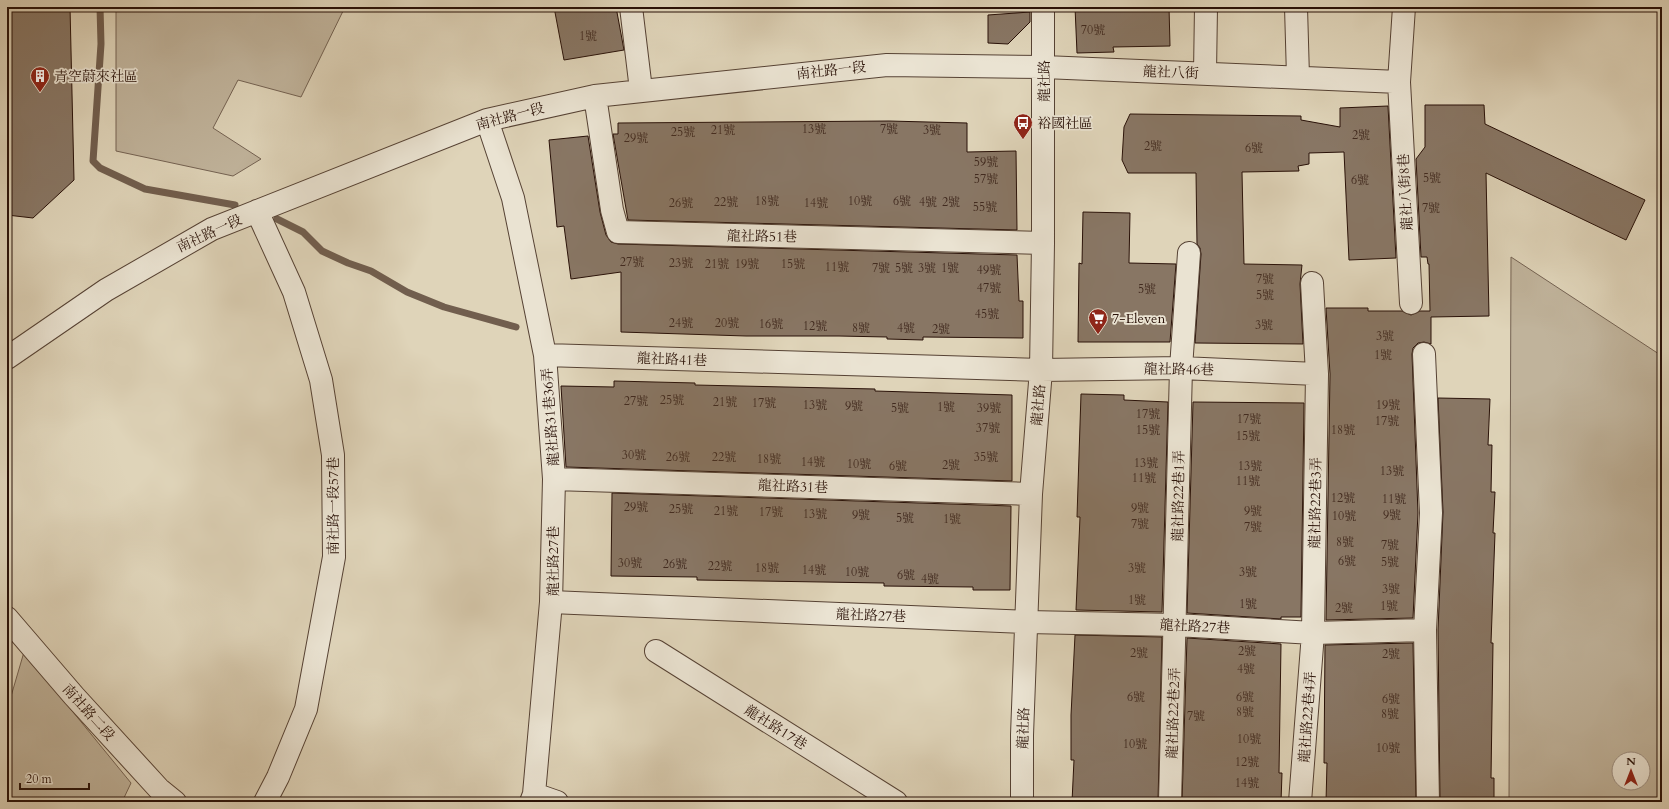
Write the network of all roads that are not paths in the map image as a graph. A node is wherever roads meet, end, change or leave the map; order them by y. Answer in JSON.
{"nodes":[{"id":1,"x":631,"y":7,"type":"edge"},
{"id":2,"x":1043,"y":7,"type":"edge"},
{"id":3,"x":1206,"y":7,"type":"edge"},
{"id":4,"x":1296,"y":7,"type":"edge"},
{"id":5,"x":1404,"y":7,"type":"edge"},
{"id":6,"x":1044,"y":67,"type":"junction"},
{"id":7,"x":1205,"y":73,"type":"junction"},
{"id":8,"x":1298,"y":77,"type":"junction"},
{"id":9,"x":1399,"y":82,"type":"junction"},
{"id":10,"x":641,"y":90,"type":"junction"},
{"id":11,"x":595,"y":96,"type":"junction"},
{"id":12,"x":487,"y":120,"type":"junction"},
{"id":13,"x":256,"y":211,"type":"junction"},
{"id":14,"x":1044,"y":243,"type":"junction"},
{"id":15,"x":1189,"y":253,"type":"dead end"},
{"id":16,"x":1312,"y":283,"type":"dead end"},
{"id":17,"x":1411,"y":303,"type":"dead end"},
{"id":18,"x":1424,"y":354,"type":"dead end"},
{"id":19,"x":545,"y":355,"type":"junction"},
{"id":20,"x":7,"y":358,"type":"edge"},
{"id":21,"x":1181,"y":368,"type":"junction"},
{"id":22,"x":1041,"y":370,"type":"junction"},
{"id":23,"x":1317,"y":374,"type":"junction"},
{"id":24,"x":554,"y":479,"type":"junction"},
{"id":25,"x":1031,"y":494,"type":"junction"},
{"id":26,"x":551,"y":602,"type":"junction"},
{"id":27,"x":7,"y":618,"type":"edge"},
{"id":28,"x":1027,"y":622,"type":"junction"},
{"id":29,"x":1176,"y":625,"type":"junction"},
{"id":30,"x":1426,"y":630,"type":"junction"},
{"id":31,"x":1314,"y":633,"type":"junction"},
{"id":32,"x":656,"y":651,"type":"dead end"},
{"id":33,"x":533,"y":798,"type":"edge"},
{"id":34,"x":175,"y":802,"type":"edge"},
{"id":35,"x":264,"y":802,"type":"edge"},
{"id":36,"x":556,"y":802,"type":"edge"},
{"id":37,"x":896,"y":802,"type":"edge"},
{"id":38,"x":1022,"y":802,"type":"edge"},
{"id":39,"x":1170,"y":802,"type":"edge"},
{"id":40,"x":1300,"y":802,"type":"edge"},
{"id":41,"x":1428,"y":802,"type":"edge"}],
"edges":[{"from":1,"to":10,"type":"street"},
{"from":2,"to":6,"type":"street","name":"龍社路"},
{"from":3,"to":7,"type":"street"},
{"from":4,"to":8,"type":"street"},
{"from":5,"to":9,"type":"street","name":"龍社八街8巷"},
{"from":6,"to":7,"type":"street","name":"龍社八街"},
{"from":6,"to":10,"type":"street","name":"南社路一段"},
{"from":6,"to":14,"type":"street","name":"龍社路"},
{"from":7,"to":8,"type":"street","name":"龍社八街"},
{"from":8,"to":9,"type":"street","name":"龍社八街"},
{"from":9,"to":17,"type":"street","name":"龍社八街8巷"},
{"from":10,"to":11,"type":"street","name":"南社路一段"},
{"from":11,"to":12,"type":"street","name":"南社路一段"},
{"from":11,"to":14,"type":"street","name":"龍社路51巷"},
{"from":12,"to":13,"type":"street","name":"南社路一段"},
{"from":12,"to":19,"type":"street"},
{"from":13,"to":20,"type":"street","name":"南社路一段"},
{"from":13,"to":35,"type":"street","name":"南社路一段57巷"},
{"from":14,"to":22,"type":"street","name":"龍社路"},
{"from":15,"to":21,"type":"street","name":"龍社路22巷1弄"},
{"from":16,"to":23,"type":"street","name":"龍社路22巷3弄"},
{"from":18,"to":30,"type":"street"},
{"from":19,"to":22,"type":"street","name":"龍社路41巷"},
{"from":19,"to":24,"type":"street","name":"龍社路31巷36弄"},
{"from":21,"to":22,"type":"street","name":"龍社路46巷"},
{"from":21,"to":23,"type":"street","name":"龍社路46巷"},
{"from":21,"to":29,"type":"street","name":"龍社路22巷1弄"},
{"from":22,"to":25,"type":"street","name":"龍社路"},
{"from":23,"to":31,"type":"street","name":"龍社路22巷3弄"},
{"from":24,"to":25,"type":"street","name":"龍社路31巷"},
{"from":24,"to":26,"type":"street","name":"龍社路27巷"},
{"from":25,"to":28,"type":"street","name":"龍社路"},
{"from":26,"to":28,"type":"street","name":"龍社路27巷"},
{"from":26,"to":33,"type":"street"},
{"from":27,"to":34,"type":"street","name":"南社路二段"},
{"from":28,"to":29,"type":"street","name":"龍社路27巷"},
{"from":28,"to":38,"type":"street","name":"龍社路"},
{"from":29,"to":31,"type":"street","name":"龍社路27巷"},
{"from":29,"to":39,"type":"street","name":"龍社路22巷2弄"},
{"from":30,"to":31,"type":"street","name":"龍社路27巷"},
{"from":30,"to":41,"type":"street"},
{"from":31,"to":40,"type":"street","name":"龍社路22巷4弄"},
{"from":32,"to":37,"type":"street","name":"龍社路17巷"},
{"from":33,"to":36,"type":"street"}]}
